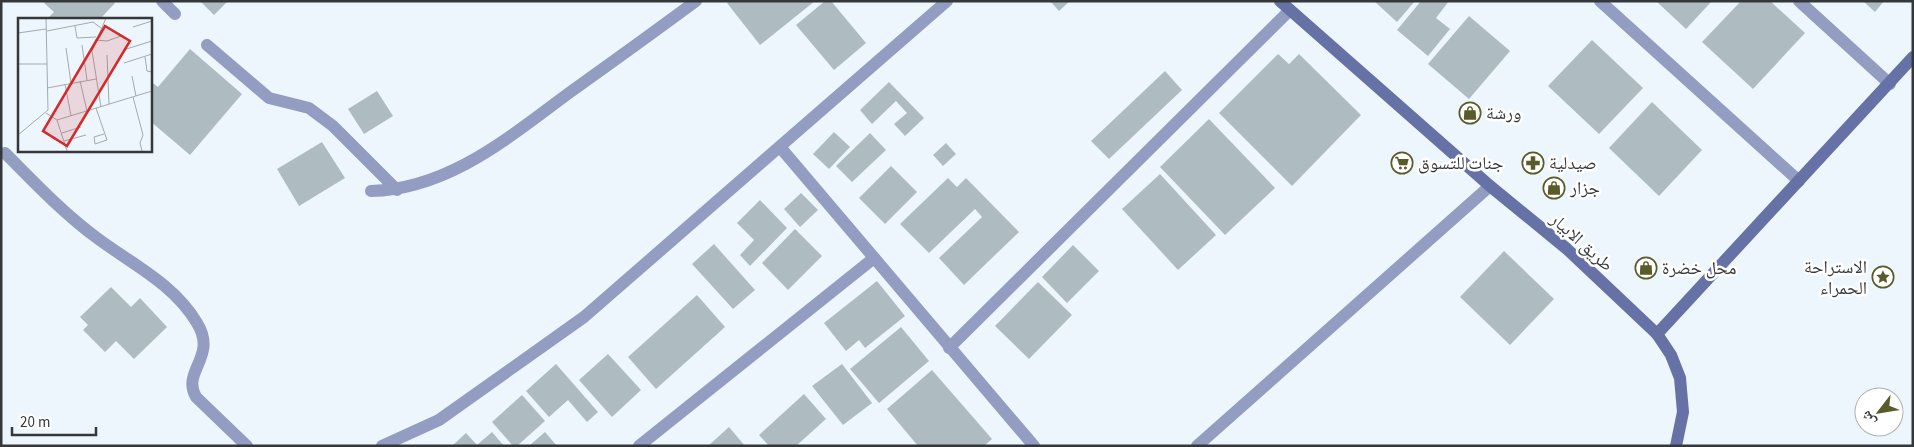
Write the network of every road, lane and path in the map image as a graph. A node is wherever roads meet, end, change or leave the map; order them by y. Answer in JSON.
{"nodes":[{"id":1,"x":162,"y":1,"type":"edge"},
{"id":2,"x":696,"y":1,"type":"edge"},
{"id":3,"x":946,"y":1,"type":"edge"},
{"id":4,"x":1280,"y":1,"type":"edge"},
{"id":5,"x":1600,"y":1,"type":"edge"},
{"id":6,"x":1800,"y":1,"type":"edge"},
{"id":7,"x":1290,"y":10,"type":"junction"},
{"id":8,"x":175,"y":14,"type":"dead end"},
{"id":9,"x":207,"y":44,"type":"dead end"},
{"id":10,"x":1913,"y":57,"type":"edge"},
{"id":11,"x":1890,"y":84,"type":"junction"},
{"id":12,"x":780,"y":147,"type":"junction"},
{"id":13,"x":5,"y":152,"type":"dead end"},
{"id":14,"x":1799,"y":180,"type":"junction"},
{"id":15,"x":1490,"y":186,"type":"junction"},
{"id":16,"x":397,"y":190,"type":"junction"},
{"id":17,"x":371,"y":191,"type":"dead end"},
{"id":18,"x":874,"y":258,"type":"junction"},
{"id":19,"x":1656,"y":334,"type":"junction"},
{"id":20,"x":949,"y":348,"type":"junction"},
{"id":21,"x":247,"y":446,"type":"edge"},
{"id":22,"x":382,"y":446,"type":"edge"},
{"id":23,"x":639,"y":446,"type":"edge"},
{"id":24,"x":1034,"y":446,"type":"edge"},
{"id":25,"x":1197,"y":446,"type":"edge"},
{"id":26,"x":1676,"y":446,"type":"edge"}],
"edges":[{"from":1,"to":8,"type":"street"},
{"from":2,"to":16,"type":"street"},
{"from":3,"to":12,"type":"street"},
{"from":4,"to":7,"type":"main road","name":"طريق الابيار"},
{"from":5,"to":14,"type":"street"},
{"from":6,"to":11,"type":"street"},
{"from":7,"to":15,"type":"main road","name":"طريق الابيار"},
{"from":7,"to":20,"type":"street"},
{"from":9,"to":16,"type":"street"},
{"from":10,"to":11,"type":"main road"},
{"from":11,"to":14,"type":"main road"},
{"from":12,"to":18,"type":"street"},
{"from":12,"to":22,"type":"street"},
{"from":13,"to":21,"type":"street"},
{"from":14,"to":19,"type":"main road"},
{"from":15,"to":19,"type":"main road","name":"طريق الابيار"},
{"from":15,"to":25,"type":"street"},
{"from":16,"to":17,"type":"street"},
{"from":18,"to":20,"type":"street"},
{"from":18,"to":23,"type":"street"},
{"from":19,"to":26,"type":"main road","name":"طريق الابيار"},
{"from":20,"to":24,"type":"street"}]}
